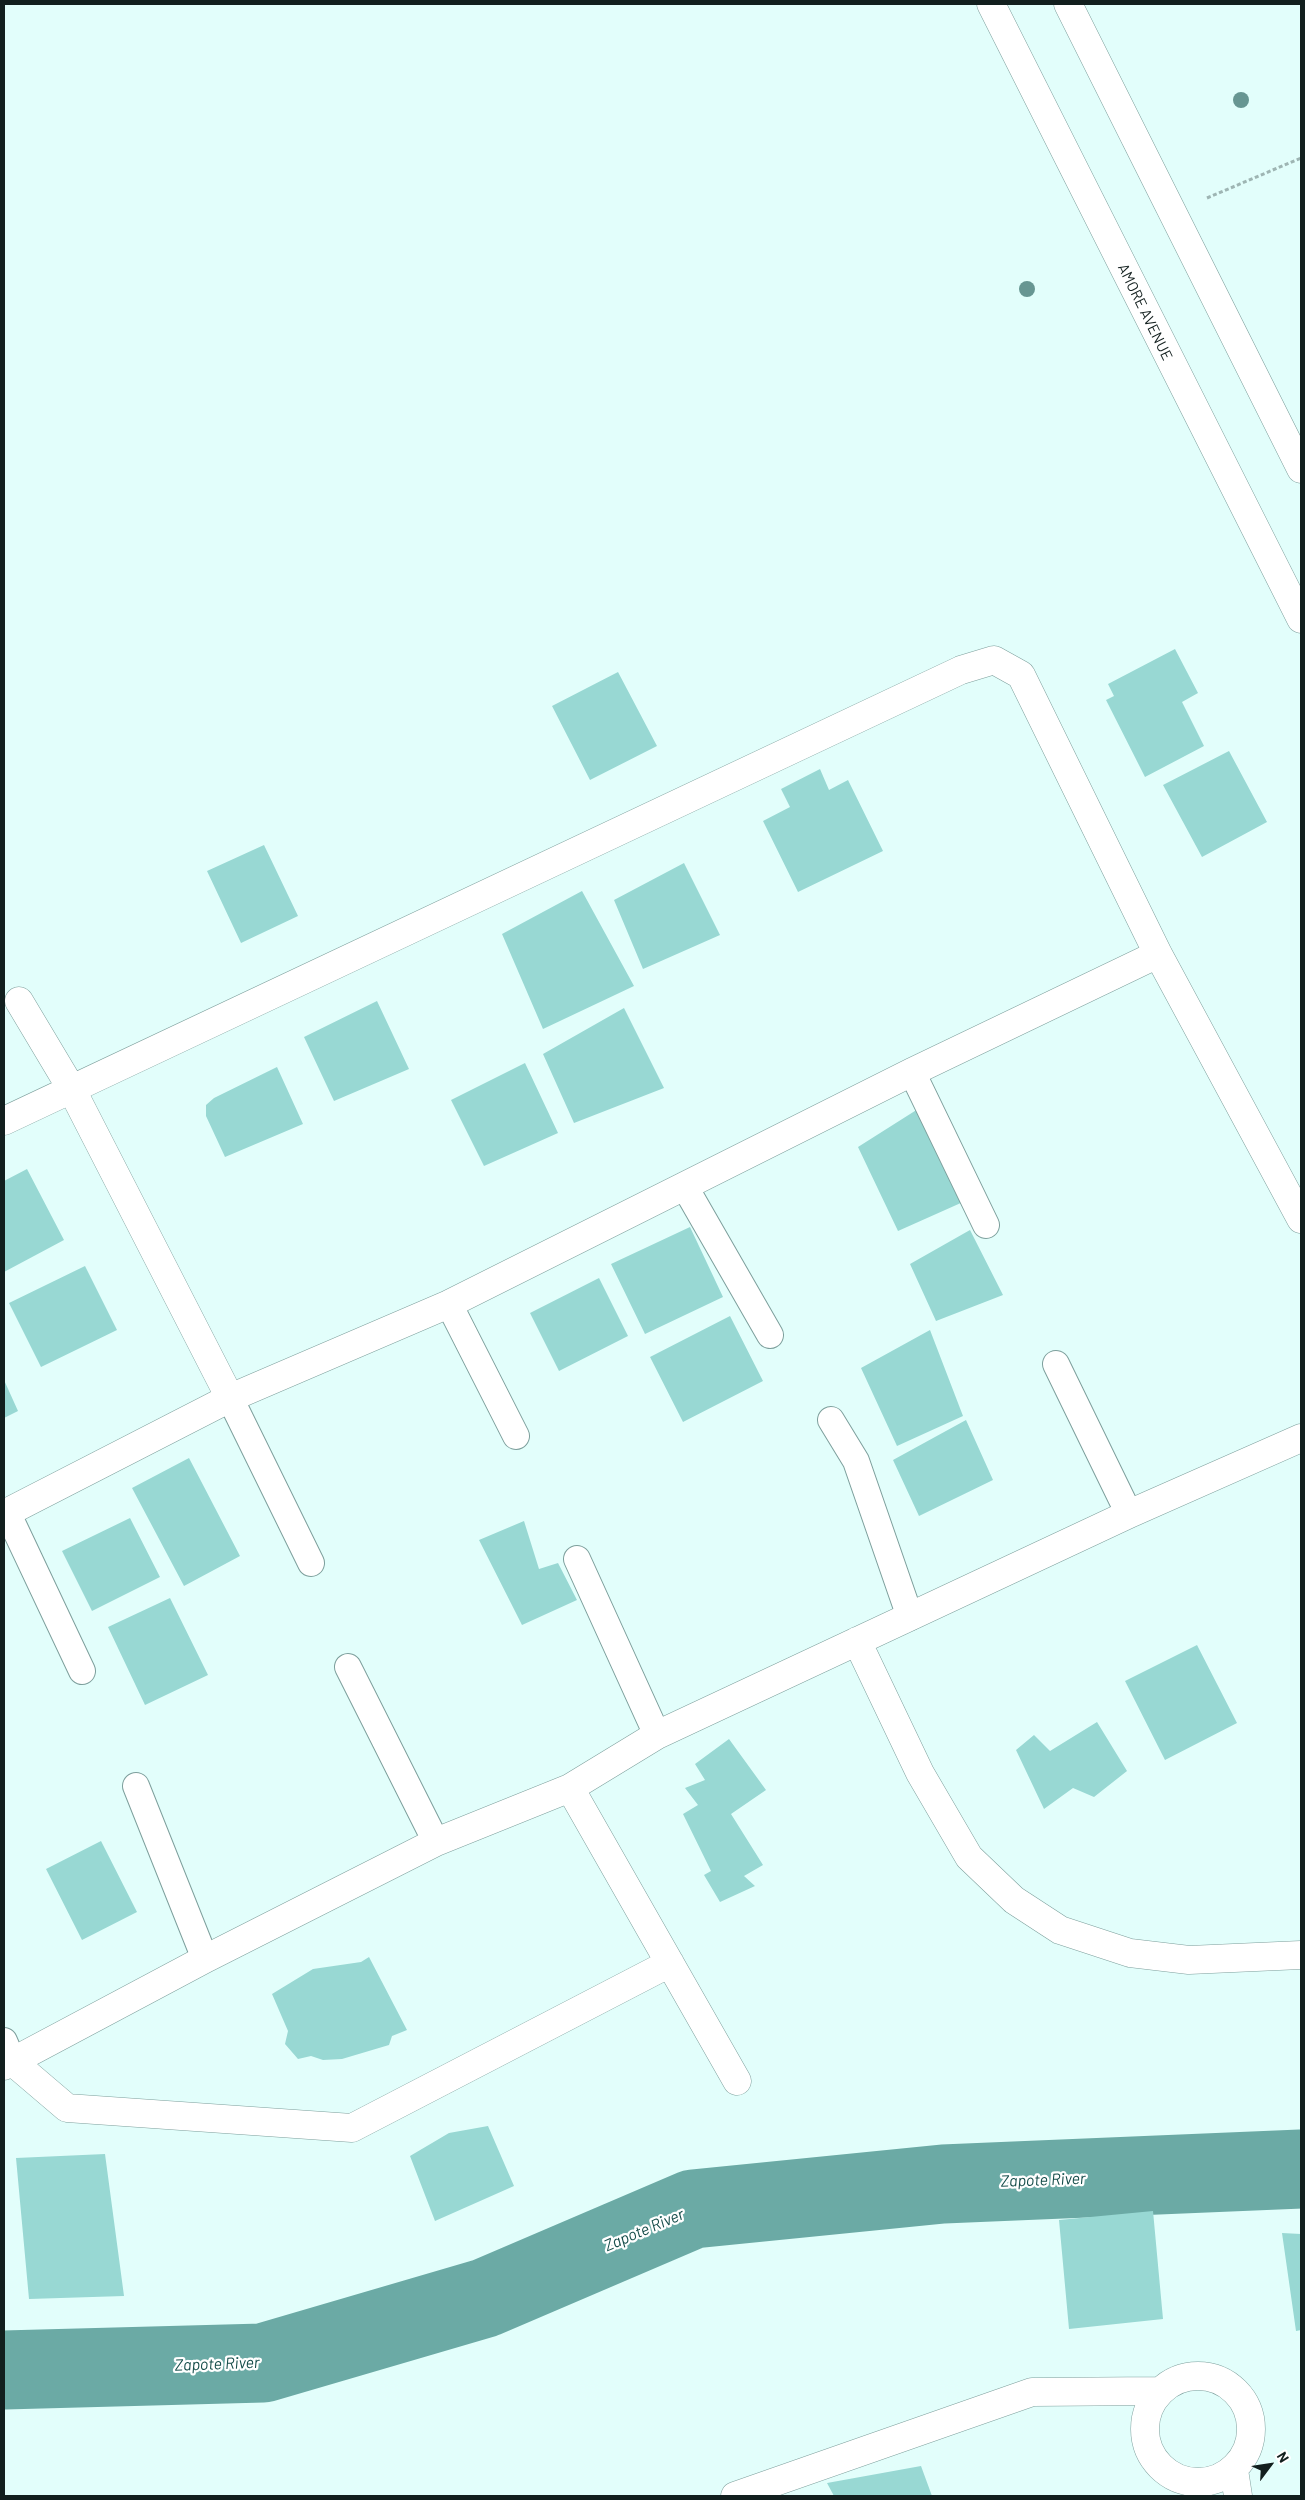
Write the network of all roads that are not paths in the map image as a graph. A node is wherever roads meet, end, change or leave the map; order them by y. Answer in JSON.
{"nodes":[{"id":1,"x":991,"y":4,"type":"edge"},
{"id":2,"x":1068,"y":4,"type":"edge"},
{"id":3,"x":1301,"y":469,"type":"edge"},
{"id":4,"x":1301,"y":619,"type":"edge"},
{"id":5,"x":1158,"y":954,"type":"junction"},
{"id":6,"x":20,"y":1001,"type":"dead end"},
{"id":7,"x":912,"y":1072,"type":"junction"},
{"id":8,"x":71,"y":1088,"type":"junction"},
{"id":9,"x":4,"y":1120,"type":"edge"},
{"id":10,"x":686,"y":1187,"type":"junction"},
{"id":11,"x":1301,"y":1219,"type":"edge"},
{"id":12,"x":986,"y":1225,"type":"dead end"},
{"id":13,"x":449,"y":1304,"type":"junction"},
{"id":14,"x":770,"y":1335,"type":"dead end"},
{"id":15,"x":1056,"y":1364,"type":"dead end"},
{"id":16,"x":230,"y":1398,"type":"junction"},
{"id":17,"x":831,"y":1420,"type":"dead end"},
{"id":18,"x":516,"y":1436,"type":"dead end"},
{"id":19,"x":1301,"y":1438,"type":"edge"},
{"id":20,"x":5,"y":1513,"type":"edge"},
{"id":21,"x":1129,"y":1514,"type":"junction"},
{"id":22,"x":576,"y":1559,"type":"dead end"},
{"id":23,"x":311,"y":1563,"type":"dead end"},
{"id":24,"x":910,"y":1617,"type":"junction"},
{"id":25,"x":857,"y":1641,"type":"junction"},
{"id":26,"x":348,"y":1667,"type":"dead end"},
{"id":27,"x":82,"y":1671,"type":"dead end"},
{"id":28,"x":657,"y":1735,"type":"junction"},
{"id":29,"x":136,"y":1786,"type":"dead end"},
{"id":30,"x":570,"y":1788,"type":"junction"},
{"id":31,"x":436,"y":1842,"type":"junction"},
{"id":32,"x":1301,"y":1955,"type":"edge"},
{"id":33,"x":206,"y":1958,"type":"junction"},
{"id":34,"x":670,"y":1963,"type":"junction"},
{"id":35,"x":7,"y":2056,"type":"edge"},
{"id":36,"x":737,"y":2081,"type":"dead end"},
{"id":37,"x":1160,"y":2392,"type":"junction"},
{"id":38,"x":1234,"y":2470,"type":"junction"},
{"id":39,"x":735,"y":2496,"type":"edge"},
{"id":40,"x":1238,"y":2496,"type":"edge"}],
"edges":[{"from":1,"to":4,"type":"street","name":"AMORE AVENUE"},
{"from":2,"to":3,"type":"street"},
{"from":5,"to":7,"type":"street"},
{"from":5,"to":8,"type":"street"},
{"from":5,"to":11,"type":"street"},
{"from":6,"to":8,"type":"street"},
{"from":7,"to":10,"type":"street"},
{"from":7,"to":12,"type":"lane"},
{"from":8,"to":9,"type":"street"},
{"from":8,"to":16,"type":"street"},
{"from":10,"to":13,"type":"street"},
{"from":10,"to":14,"type":"lane"},
{"from":13,"to":16,"type":"street"},
{"from":13,"to":18,"type":"lane"},
{"from":15,"to":21,"type":"lane"},
{"from":16,"to":20,"type":"street"},
{"from":16,"to":23,"type":"lane"},
{"from":17,"to":24,"type":"lane"},
{"from":19,"to":21,"type":"street"},
{"from":20,"to":27,"type":"lane"},
{"from":21,"to":24,"type":"street"},
{"from":22,"to":28,"type":"lane"},
{"from":24,"to":25,"type":"street"},
{"from":25,"to":28,"type":"street"},
{"from":25,"to":32,"type":"street"},
{"from":26,"to":31,"type":"lane"},
{"from":28,"to":30,"type":"street"},
{"from":29,"to":33,"type":"lane"},
{"from":30,"to":31,"type":"street"},
{"from":30,"to":34,"type":"street"},
{"from":31,"to":33,"type":"street"},
{"from":33,"to":35,"type":"street"},
{"from":34,"to":35,"type":"street"},
{"from":34,"to":36,"type":"street"},
{"from":37,"to":38,"type":"street"},
{"from":37,"to":38,"type":"street"},
{"from":37,"to":39,"type":"street"},
{"from":38,"to":40,"type":"street"}]}
